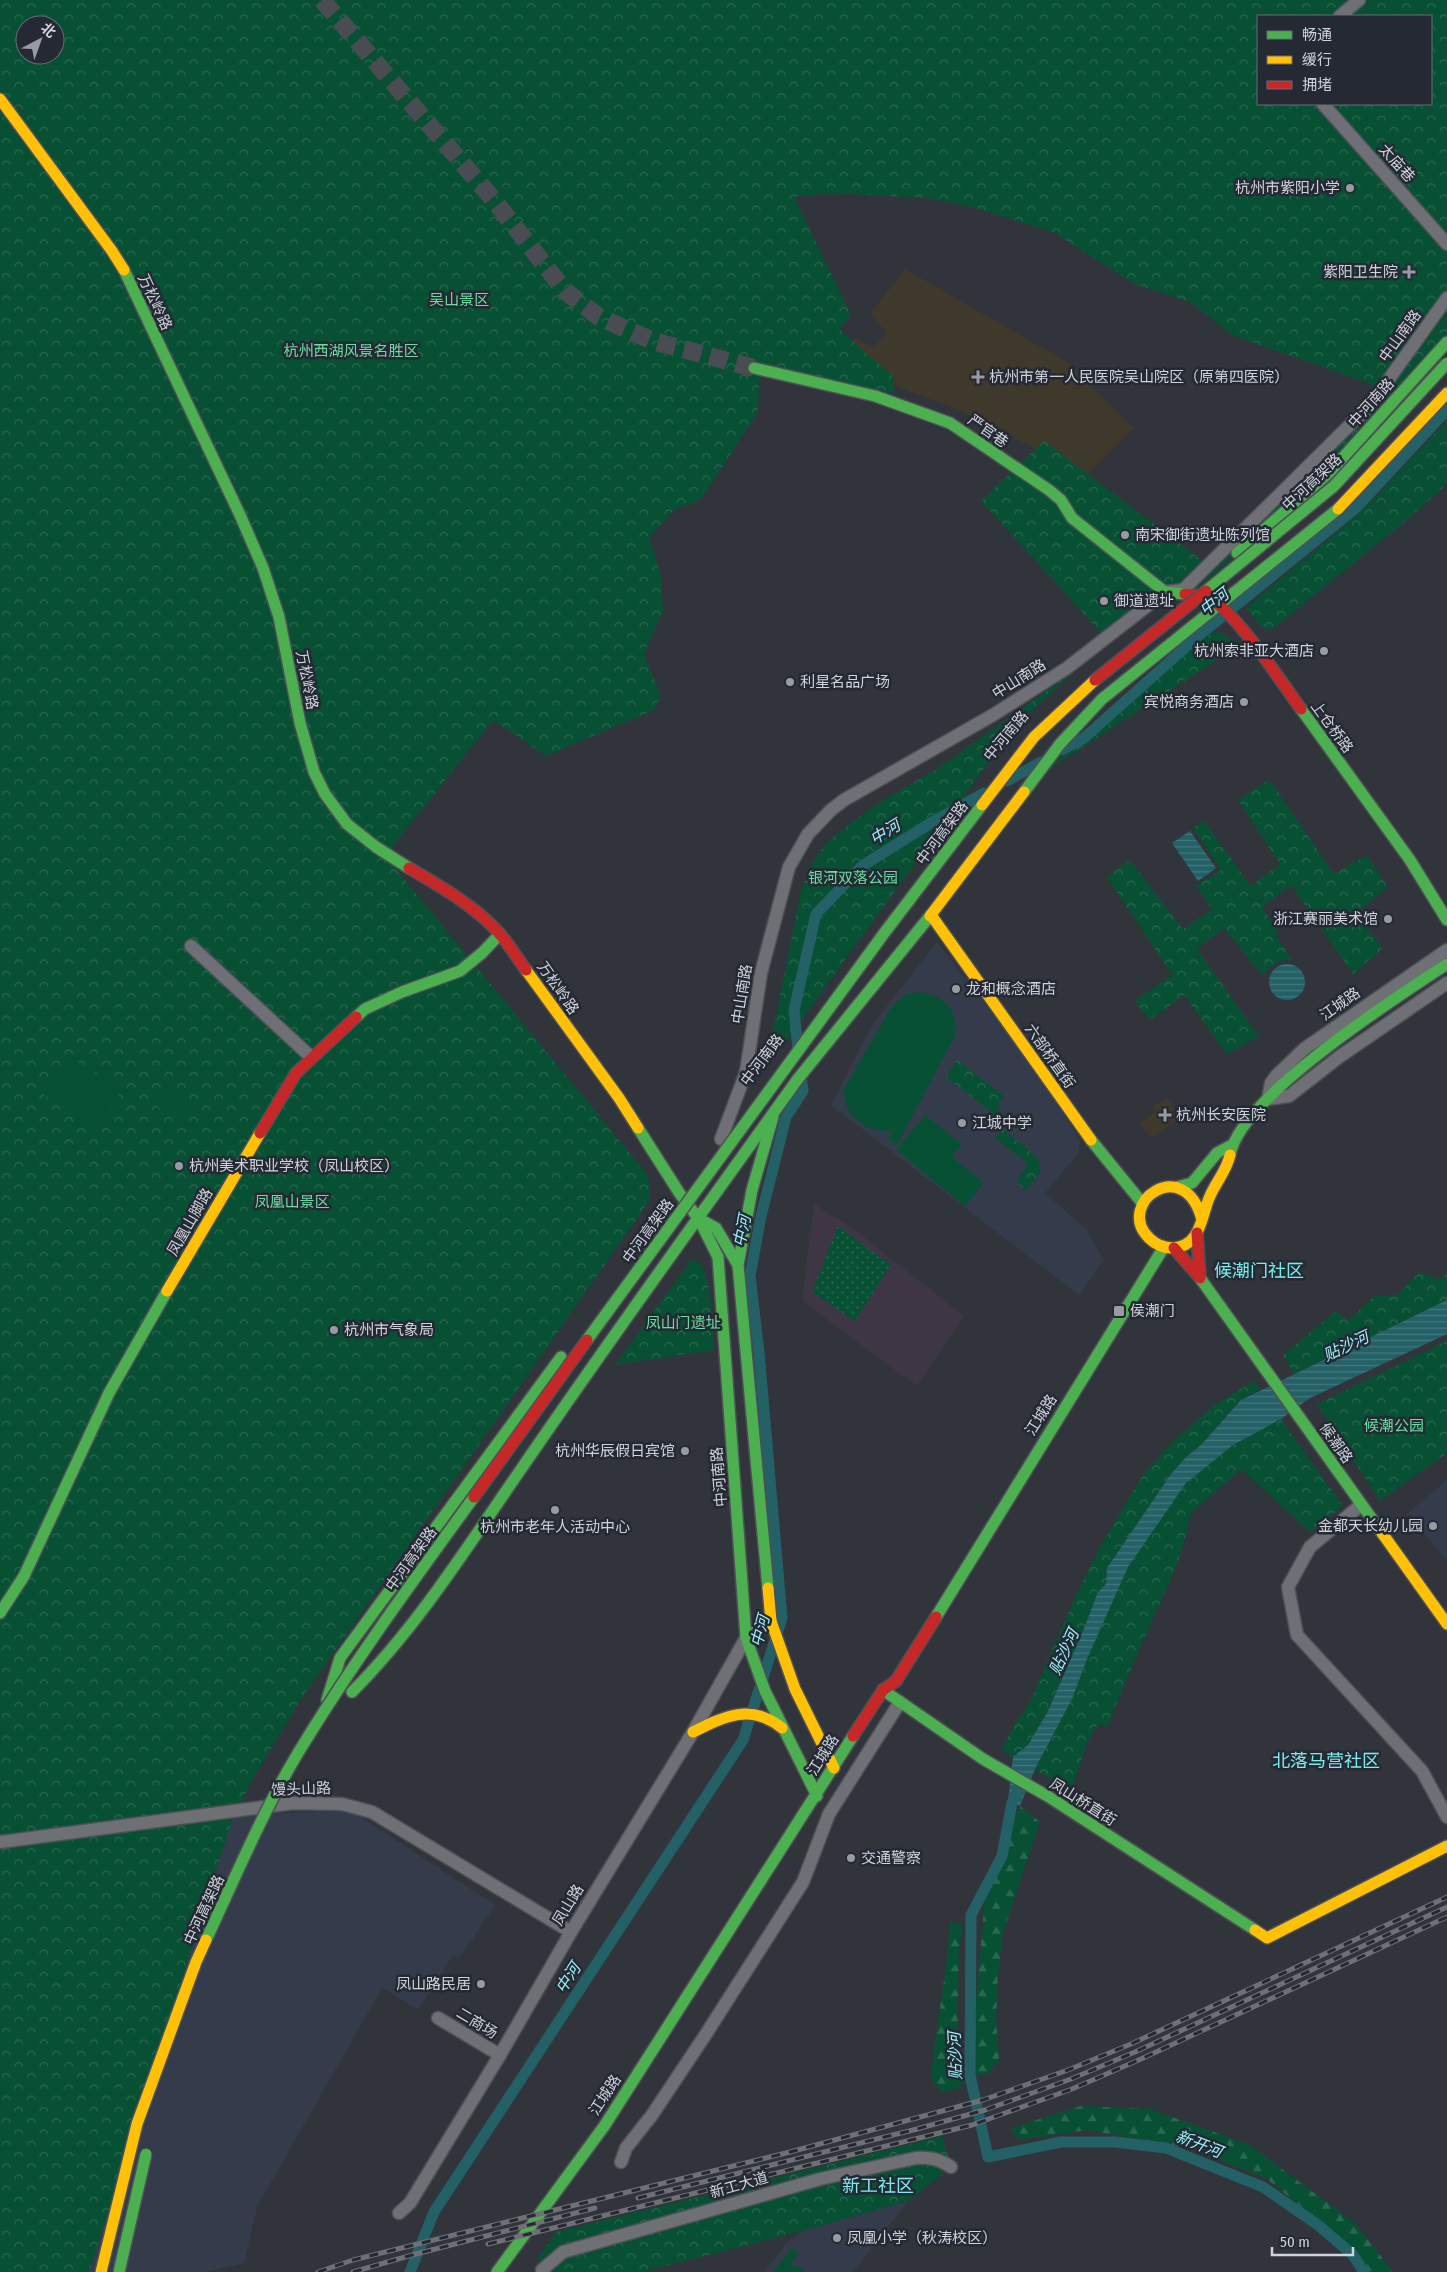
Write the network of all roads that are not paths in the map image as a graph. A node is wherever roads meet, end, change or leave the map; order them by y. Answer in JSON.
{"nodes":[{"id":1,"x":1359,"y":0,"type":"edge"},
{"id":2,"x":1341,"y":15,"type":"edge"},
{"id":3,"x":0,"y":99,"type":"edge"},
{"id":4,"x":1324,"y":105,"type":"edge"},
{"id":5,"x":1447,"y":244,"type":"edge"},
{"id":6,"x":1447,"y":298,"type":"edge"},
{"id":7,"x":1447,"y":342,"type":"edge"},
{"id":8,"x":1447,"y":362,"type":"edge"},
{"id":9,"x":754,"y":368,"type":"tunnel mouth"},
{"id":10,"x":1447,"y":380,"type":"edge"},
{"id":11,"x":1447,"y":393,"type":"edge"},
{"id":12,"x":1165,"y":592,"type":"junction"},
{"id":13,"x":1189,"y":596,"type":"junction"},
{"id":14,"x":1223,"y":606,"type":"junction"},
{"id":15,"x":981,"y":829,"type":"dead end"},
{"id":16,"x":933,"y":919,"type":"junction"},
{"id":17,"x":1447,"y":920,"type":"edge"},
{"id":18,"x":500,"y":934,"type":"junction"},
{"id":19,"x":890,"y":945,"type":"dead end"},
{"id":20,"x":191,"y":946,"type":"dead end"},
{"id":21,"x":1447,"y":950,"type":"edge"},
{"id":22,"x":1447,"y":964,"type":"edge"},
{"id":23,"x":1447,"y":984,"type":"edge"},
{"id":24,"x":311,"y":1057,"type":"junction"},
{"id":25,"x":1268,"y":1099,"type":"junction"},
{"id":26,"x":775,"y":1111,"type":"junction"},
{"id":27,"x":721,"y":1139,"type":"junction"},
{"id":28,"x":1230,"y":1146,"type":"junction"},
{"id":29,"x":1177,"y":1187,"type":"junction"},
{"id":30,"x":680,"y":1194,"type":"junction"},
{"id":31,"x":1143,"y":1204,"type":"junction"},
{"id":32,"x":698,"y":1218,"type":"junction"},
{"id":33,"x":1202,"y":1220,"type":"junction"},
{"id":34,"x":1197,"y":1233,"type":"junction"},
{"id":35,"x":1169,"y":1248,"type":"junction"},
{"id":36,"x":738,"y":1265,"type":"junction"},
{"id":37,"x":1200,"y":1278,"type":"junction"},
{"id":38,"x":1361,"y":1505,"type":"junction"},
{"id":39,"x":0,"y":1613,"type":"edge"},
{"id":40,"x":772,"y":1624,"type":"junction"},
{"id":41,"x":1447,"y":1624,"type":"edge"},
{"id":42,"x":746,"y":1638,"type":"junction"},
{"id":43,"x":883,"y":1690,"type":"junction"},
{"id":44,"x":900,"y":1702,"type":"junction"},
{"id":45,"x":322,"y":1716,"type":"junction"},
{"id":46,"x":693,"y":1732,"type":"junction"},
{"id":47,"x":787,"y":1733,"type":"junction"},
{"id":48,"x":834,"y":1768,"type":"junction"},
{"id":49,"x":294,"y":1788,"type":"dead end"},
{"id":50,"x":817,"y":1796,"type":"junction"},
{"id":51,"x":281,"y":1814,"type":"dead end"},
{"id":52,"x":1447,"y":1817,"type":"edge"},
{"id":53,"x":0,"y":1842,"type":"edge"},
{"id":54,"x":1447,"y":1846,"type":"edge"},
{"id":55,"x":571,"y":1932,"type":"junction"},
{"id":56,"x":438,"y":2018,"type":"dead end"},
{"id":57,"x":500,"y":2055,"type":"junction"},
{"id":58,"x":149,"y":2139,"type":"dead end"},
{"id":59,"x":621,"y":2162,"type":"dead end"},
{"id":60,"x":951,"y":2167,"type":"dead end"},
{"id":61,"x":399,"y":2213,"type":"dead end"},
{"id":62,"x":542,"y":2270,"type":"dead end"},
{"id":63,"x":101,"y":2272,"type":"edge"},
{"id":64,"x":119,"y":2272,"type":"edge"},
{"id":65,"x":497,"y":2272,"type":"edge"}],
"edges":[{"from":1,"to":2,"type":"street"},
{"from":3,"to":18,"type":"main road","name":"万松岭路"},
{"from":4,"to":5,"type":"street","name":"太庙巷"},
{"from":6,"to":12,"type":"street","name":"中山南路"},
{"from":7,"to":13,"type":"main road","name":"中河南路"},
{"from":8,"to":45,"type":"main road","name":"中河高架路","bridge":true},
{"from":9,"to":12,"type":"main road","name":"严官巷"},
{"from":10,"to":15,"type":"main road","name":"中河高架路"},
{"from":11,"to":14,"type":"main road"},
{"from":12,"to":13,"type":"main road","name":"上仓桥路"},
{"from":12,"to":27,"type":"street","name":"中山南路"},
{"from":13,"to":14,"type":"main road","name":"上仓桥路"},
{"from":13,"to":27,"type":"main road","name":"中河南路"},
{"from":14,"to":16,"type":"main road"},
{"from":14,"to":17,"type":"main road","name":"上仓桥路"},
{"from":16,"to":26,"type":"main road"},
{"from":16,"to":31,"type":"main road","name":"六部桥直街"},
{"from":18,"to":24,"type":"main road","name":"凤凰山脚路"},
{"from":18,"to":30,"type":"main road","name":"万松岭路"},
{"from":19,"to":32,"type":"main road","name":"中河高架路"},
{"from":20,"to":24,"type":"street"},
{"from":21,"to":25,"type":"street","name":"江城路"},
{"from":22,"to":25,"type":"main road","name":"江城路"},
{"from":23,"to":25,"type":"street"},
{"from":24,"to":39,"type":"main road","name":"凤凰山脚路"},
{"from":25,"to":28,"type":"main road","name":"江城路"},
{"from":26,"to":32,"type":"main road"},
{"from":26,"to":36,"type":"main road"},
{"from":27,"to":30,"type":"main road","name":"中河南路"},
{"from":28,"to":29,"type":"main road","name":"江城路"},
{"from":28,"to":33,"type":"main road","name":"江城路"},
{"from":29,"to":31,"type":"main road","name":"江城路"},
{"from":29,"to":33,"type":"main road"},
{"from":30,"to":32,"type":"main road","name":"万松岭路"},
{"from":30,"to":45,"type":"main road","name":"中河南路","bridge":true},
{"from":31,"to":35,"type":"main road"},
{"from":32,"to":36,"type":"main road"},
{"from":32,"to":42,"type":"main road","name":"中河南路"},
{"from":33,"to":34,"type":"main road","name":"江城路"},
{"from":34,"to":35,"type":"main road","name":"江城路"},
{"from":34,"to":37,"type":"main road"},
{"from":35,"to":37,"type":"main road","name":"候潮路"},
{"from":35,"to":43,"type":"main road","name":"江城路"},
{"from":36,"to":40,"type":"main road"},
{"from":37,"to":38,"type":"main road","name":"候潮路"},
{"from":38,"to":41,"type":"main road","name":"候潮路"},
{"from":38,"to":52,"type":"street"},
{"from":40,"to":42,"type":"street","name":"凤山路"},
{"from":40,"to":48,"type":"main road"},
{"from":42,"to":46,"type":"street","name":"凤山路"},
{"from":42,"to":47,"type":"main road","name":"中河南路"},
{"from":43,"to":44,"type":"main road","name":"凤山桥直街"},
{"from":43,"to":48,"type":"main road","name":"江城路"},
{"from":44,"to":54,"type":"main road","name":"凤山桥直街"},
{"from":44,"to":59,"type":"street"},
{"from":45,"to":63,"type":"main road","name":"中河高架路","bridge":true},
{"from":46,"to":47,"type":"main road"},
{"from":46,"to":55,"type":"street","name":"凤山路"},
{"from":47,"to":50,"type":"main road","name":"中河南路"},
{"from":48,"to":50,"type":"main road","name":"江城路"},
{"from":49,"to":51,"type":"main road"},
{"from":50,"to":65,"type":"main road","name":"江城路"},
{"from":53,"to":55,"type":"street","name":"馒头山路"},
{"from":55,"to":57,"type":"street","name":"凤山路"},
{"from":56,"to":57,"type":"street","name":"二商场"},
{"from":57,"to":61,"type":"street","name":"凤山路"},
{"from":58,"to":64,"type":"main road","bridge":true},
{"from":60,"to":62,"type":"street","name":"新工大道"}]}
